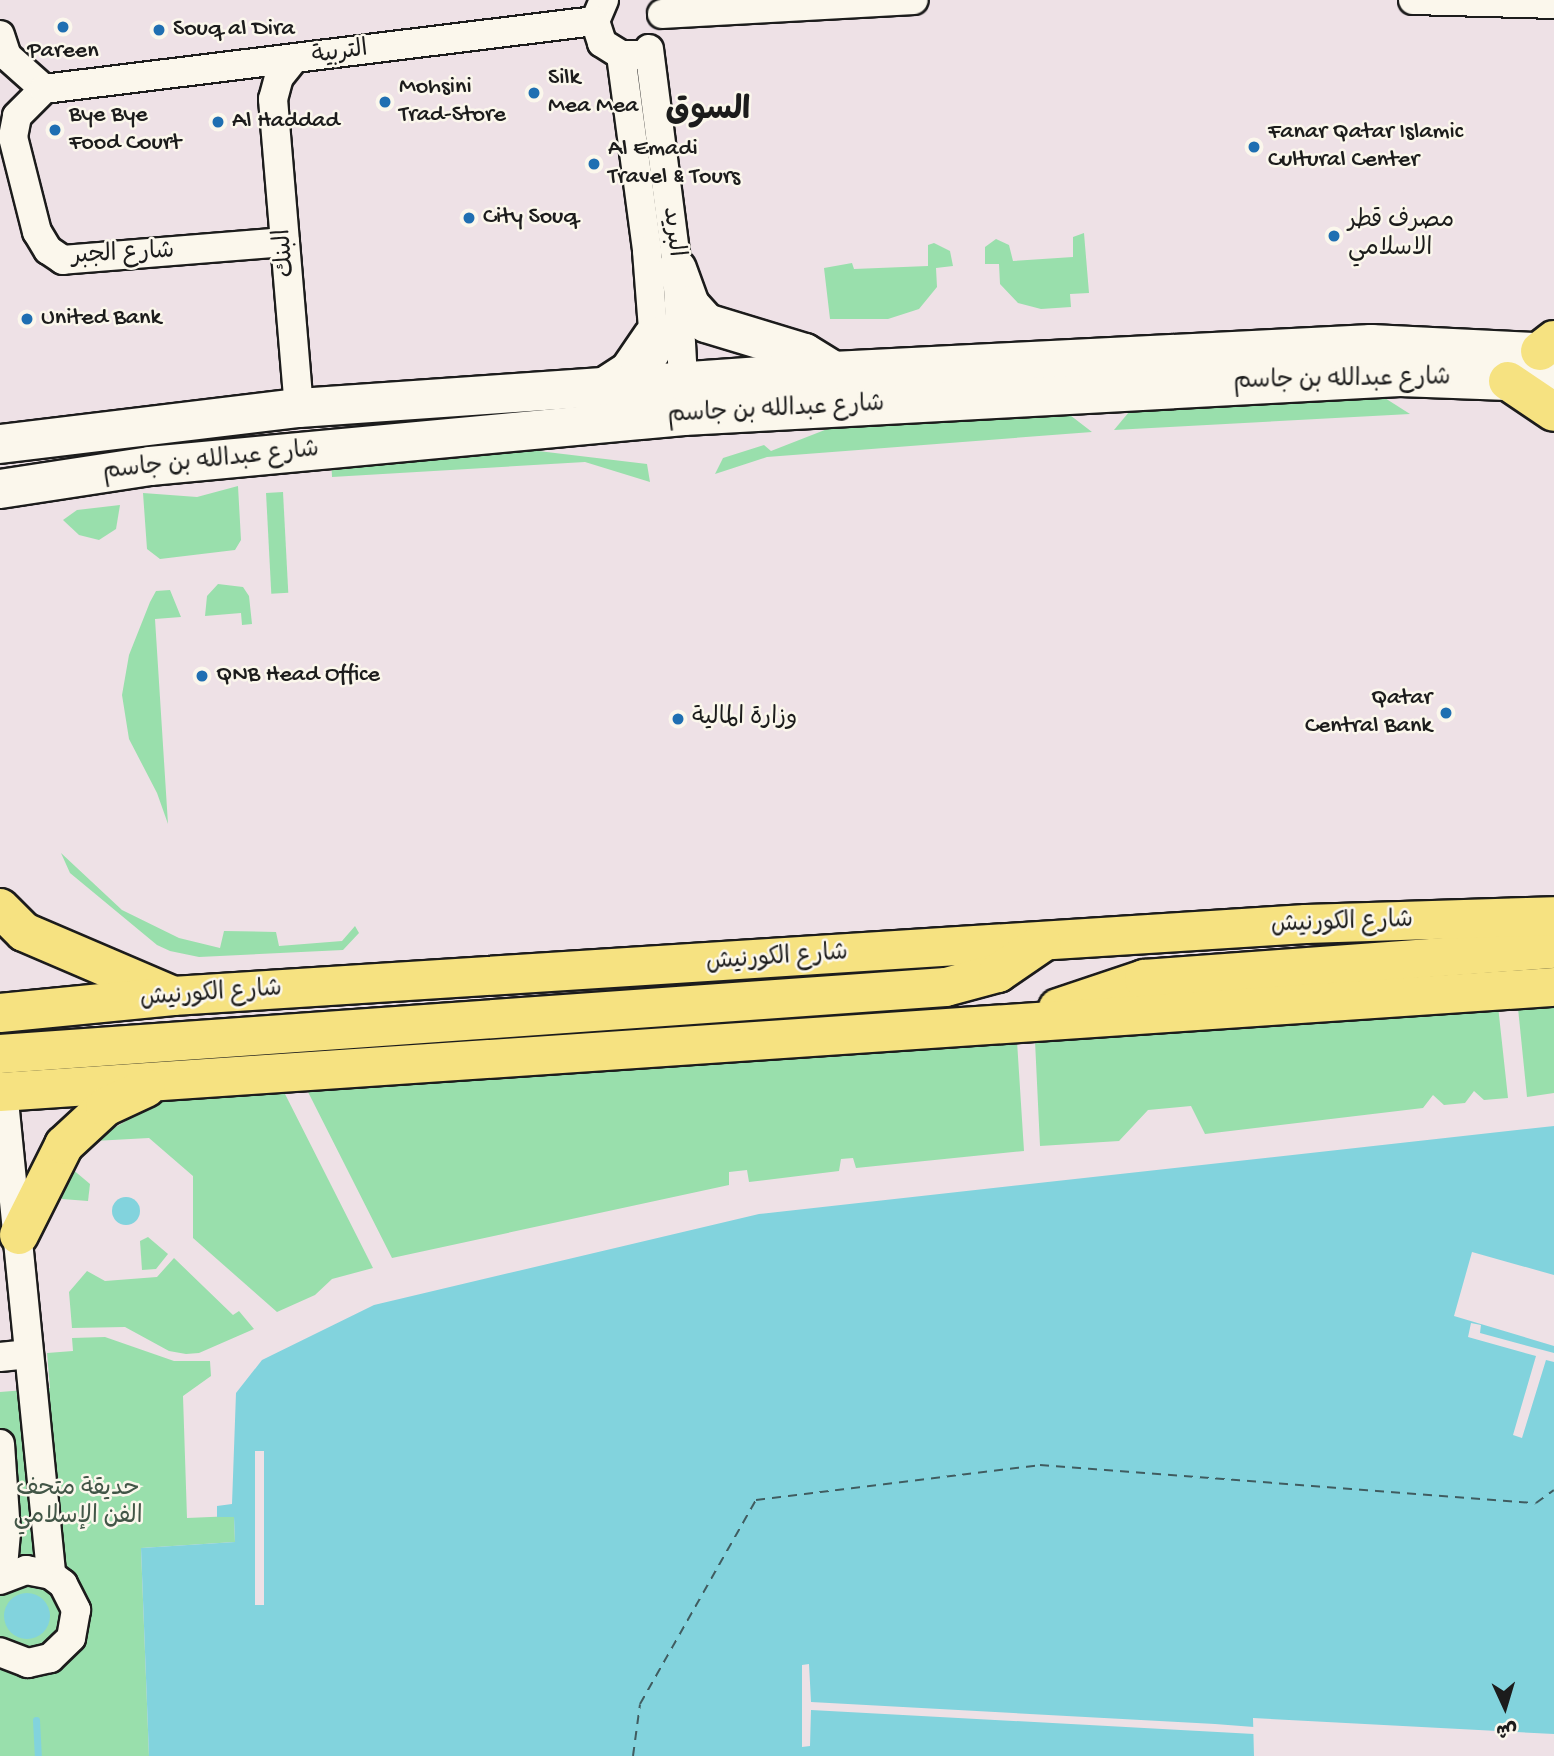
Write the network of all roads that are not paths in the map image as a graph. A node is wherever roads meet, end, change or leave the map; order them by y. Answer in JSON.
{"nodes":[{"id":1,"x":914,"y":0,"type":"edge"},
{"id":2,"x":1413,"y":0,"type":"edge"},
{"id":3,"x":1554,"y":4,"type":"edge"},
{"id":4,"x":657,"y":7,"type":"edge"},
{"id":5,"x":599,"y":11,"type":"edge"},
{"id":6,"x":0,"y":35,"type":"edge"},
{"id":7,"x":649,"y":49,"type":"junction"},
{"id":8,"x":621,"y":55,"type":"junction"},
{"id":9,"x":293,"y":60,"type":"junction"},
{"id":10,"x":243,"y":64,"type":"junction"},
{"id":11,"x":44,"y":89,"type":"junction"},
{"id":12,"x":273,"y":99,"type":"junction"},
{"id":13,"x":285,"y":242,"type":"junction"},
{"id":14,"x":677,"y":269,"type":"junction"},
{"id":15,"x":653,"y":336,"type":"junction"},
{"id":16,"x":1549,"y":348,"type":"edge"},
{"id":17,"x":833,"y":371,"type":"junction"},
{"id":18,"x":1507,"y":381,"type":"junction"},
{"id":19,"x":606,"y":386,"type":"junction"},
{"id":20,"x":1554,"y":388,"type":"edge"},
{"id":21,"x":671,"y":399,"type":"junction"},
{"id":22,"x":299,"y":408,"type":"junction"},
{"id":23,"x":1554,"y":411,"type":"edge"},
{"id":24,"x":6,"y":441,"type":"edge"},
{"id":25,"x":0,"y":489,"type":"edge"},
{"id":26,"x":0,"y":908,"type":"edge"},
{"id":27,"x":1554,"y":916,"type":"edge"},
{"id":28,"x":1043,"y":942,"type":"junction"},
{"id":29,"x":1554,"y":949,"type":"edge"},
{"id":30,"x":1554,"y":986,"type":"edge"},
{"id":31,"x":173,"y":996,"type":"junction"},
{"id":32,"x":0,"y":1013,"type":"edge"},
{"id":33,"x":1023,"y":1021,"type":"junction"},
{"id":34,"x":1,"y":1074,"type":"edge"},
{"id":35,"x":161,"y":1081,"type":"junction"},
{"id":36,"x":19,"y":1235,"type":"junction"},
{"id":37,"x":29,"y":1354,"type":"junction"},
{"id":38,"x":0,"y":1357,"type":"edge"},
{"id":39,"x":0,"y":1444,"type":"edge"},
{"id":40,"x":51,"y":1575,"type":"junction"},
{"id":41,"x":1,"y":1579,"type":"edge"},
{"id":42,"x":0,"y":1652,"type":"edge"}],
"edges":[{"from":1,"to":4,"type":"street"},
{"from":2,"to":3,"type":"street"},
{"from":4,"to":7,"type":"street"},
{"from":5,"to":8,"type":"street"},
{"from":5,"to":9,"type":"street","name":"التربية"},
{"from":6,"to":11,"type":"street"},
{"from":7,"to":8,"type":"street"},
{"from":7,"to":14,"type":"street","name":"البريد"},
{"from":8,"to":15,"type":"street","name":"البريد"},
{"from":9,"to":10,"type":"street","name":"التربية"},
{"from":9,"to":12,"type":"street","name":"البنك"},
{"from":10,"to":11,"type":"street","name":"التربية"},
{"from":10,"to":12,"type":"street"},
{"from":11,"to":13,"type":"street","name":"شارع الجبر"},
{"from":12,"to":13,"type":"street","name":"البنك"},
{"from":13,"to":22,"type":"street","name":"البنك"},
{"from":14,"to":17,"type":"street"},
{"from":14,"to":21,"type":"street","name":"البريد"},
{"from":15,"to":19,"type":"street"},
{"from":15,"to":21,"type":"street","name":"البريد"},
{"from":16,"to":17,"type":"street","name":"شارع عبدالله بن جاسم"},
{"from":17,"to":21,"type":"street","name":"شارع عبدالله بن جاسم"},
{"from":18,"to":20,"type":"street","name":"شارع عبدالله بن جاسم"},
{"from":18,"to":21,"type":"street","name":"شارع عبدالله بن جاسم"},
{"from":18,"to":23,"type":"main road"},
{"from":19,"to":21,"type":"street","name":"شارع عبدالله بن جاسم"},
{"from":19,"to":22,"type":"street","name":"شارع عبدالله بن جاسم"},
{"from":21,"to":25,"type":"street","name":"شارع عبدالله بن جاسم"},
{"from":22,"to":24,"type":"street","name":"شارع عبدالله بن جاسم"},
{"from":26,"to":31,"type":"main road"},
{"from":27,"to":28,"type":"main road","name":"شارع الكورنيش"},
{"from":28,"to":31,"type":"main road","name":"شارع الكورنيش"},
{"from":28,"to":34,"type":"main road"},
{"from":29,"to":33,"type":"main road"},
{"from":30,"to":33,"type":"main road"},
{"from":31,"to":32,"type":"main road","name":"شارع الكورنيش"},
{"from":33,"to":35,"type":"main road"},
{"from":34,"to":35,"type":"main road"},
{"from":34,"to":36,"type":"street"},
{"from":35,"to":36,"type":"main road"},
{"from":36,"to":37,"type":"street"},
{"from":37,"to":38,"type":"street"},
{"from":37,"to":40,"type":"street"},
{"from":39,"to":41,"type":"street"},
{"from":40,"to":41,"type":"street"},
{"from":40,"to":42,"type":"street"}]}
